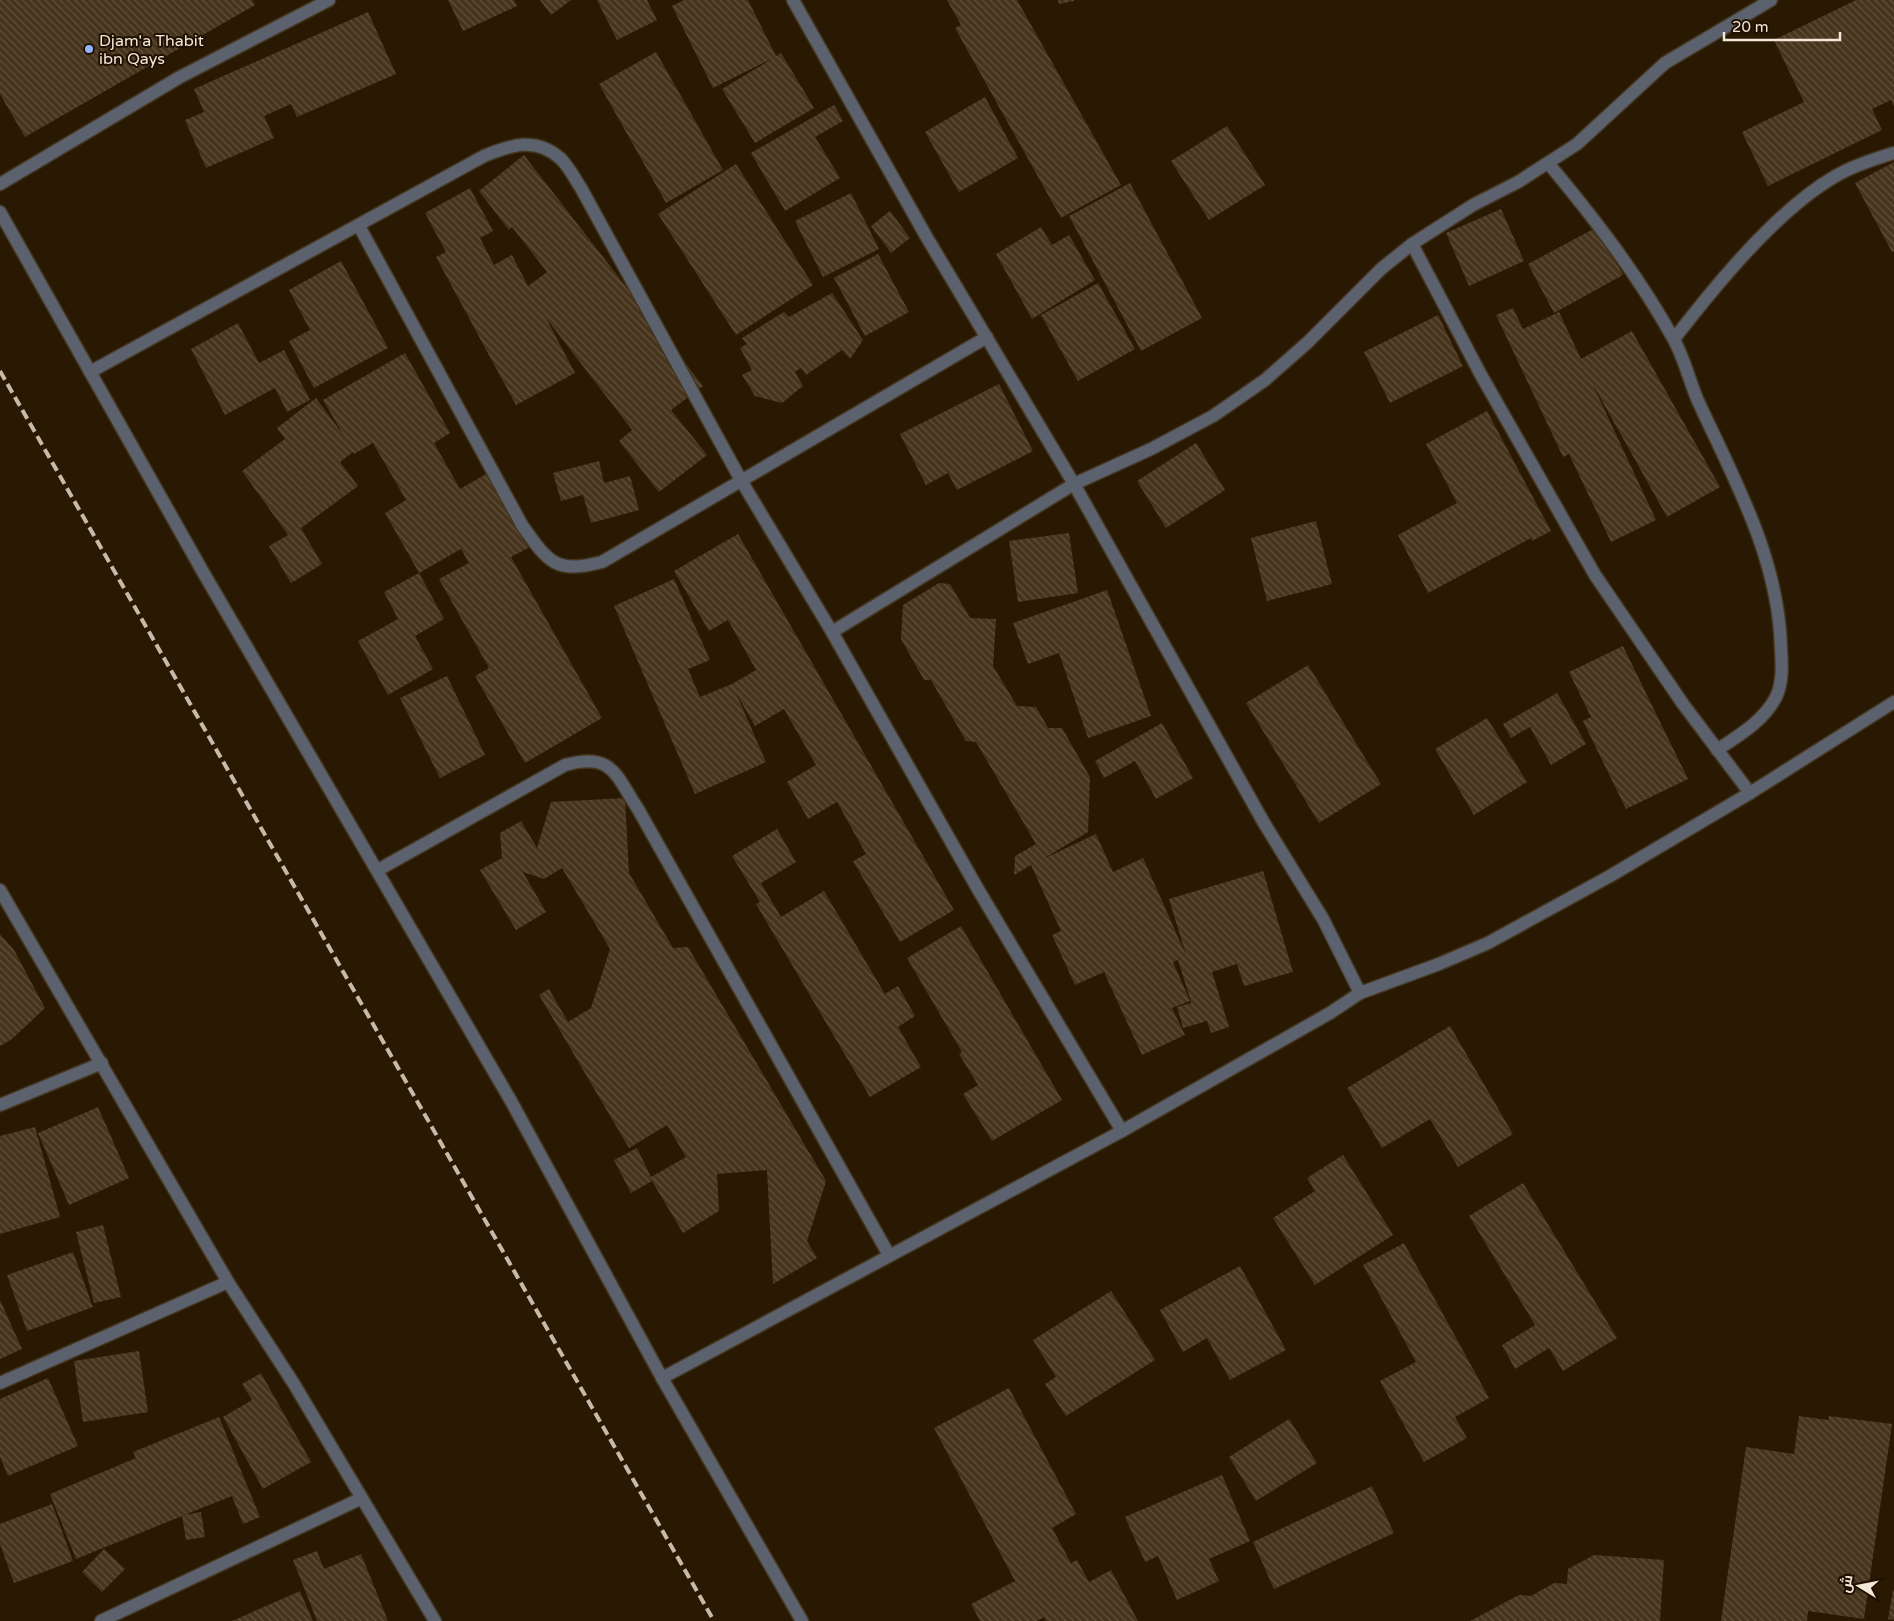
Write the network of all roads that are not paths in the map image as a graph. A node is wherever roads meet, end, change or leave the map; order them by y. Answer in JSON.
{"nodes":[{"id":1,"x":329,"y":0,"type":"edge"},
{"id":2,"x":793,"y":0,"type":"edge"},
{"id":3,"x":1771,"y":0,"type":"edge"},
{"id":4,"x":1894,"y":153,"type":"edge"},
{"id":5,"x":1548,"y":163,"type":"junction"},
{"id":6,"x":0,"y":184,"type":"edge"},
{"id":7,"x":0,"y":212,"type":"edge"},
{"id":8,"x":358,"y":226,"type":"junction"},
{"id":9,"x":1412,"y":244,"type":"junction"},
{"id":10,"x":987,"y":337,"type":"junction"},
{"id":11,"x":1674,"y":339,"type":"junction"},
{"id":12,"x":90,"y":372,"type":"junction"},
{"id":13,"x":742,"y":482,"type":"junction"},
{"id":14,"x":1074,"y":484,"type":"junction"},
{"id":15,"x":832,"y":632,"type":"junction"},
{"id":16,"x":1894,"y":702,"type":"edge"},
{"id":17,"x":1717,"y":750,"type":"junction"},
{"id":18,"x":1750,"y":793,"type":"junction"},
{"id":19,"x":378,"y":870,"type":"junction"},
{"id":20,"x":0,"y":890,"type":"edge"},
{"id":21,"x":1360,"y":993,"type":"junction"},
{"id":22,"x":102,"y":1063,"type":"junction"},
{"id":23,"x":0,"y":1105,"type":"edge"},
{"id":24,"x":1122,"y":1131,"type":"junction"},
{"id":25,"x":889,"y":1255,"type":"junction"},
{"id":26,"x":228,"y":1282,"type":"junction"},
{"id":27,"x":662,"y":1378,"type":"junction"},
{"id":28,"x":0,"y":1384,"type":"edge"},
{"id":29,"x":360,"y":1499,"type":"junction"},
{"id":30,"x":101,"y":1621,"type":"edge"},
{"id":31,"x":435,"y":1621,"type":"edge"},
{"id":32,"x":802,"y":1621,"type":"edge"}],
"edges":[{"from":1,"to":6,"type":"street"},
{"from":2,"to":10,"type":"street"},
{"from":3,"to":5,"type":"street"},
{"from":4,"to":11,"type":"street"},
{"from":5,"to":9,"type":"street"},
{"from":5,"to":11,"type":"street"},
{"from":7,"to":12,"type":"street"},
{"from":8,"to":12,"type":"street"},
{"from":8,"to":13,"type":"street"},
{"from":8,"to":13,"type":"street"},
{"from":9,"to":14,"type":"street"},
{"from":9,"to":17,"type":"street"},
{"from":10,"to":13,"type":"street"},
{"from":10,"to":14,"type":"street"},
{"from":11,"to":17,"type":"street"},
{"from":12,"to":19,"type":"street"},
{"from":13,"to":15,"type":"street"},
{"from":14,"to":15,"type":"street"},
{"from":14,"to":21,"type":"street"},
{"from":15,"to":24,"type":"street"},
{"from":16,"to":18,"type":"street"},
{"from":17,"to":18,"type":"street"},
{"from":18,"to":21,"type":"street"},
{"from":19,"to":25,"type":"street"},
{"from":19,"to":27,"type":"street"},
{"from":20,"to":22,"type":"street"},
{"from":21,"to":24,"type":"street"},
{"from":22,"to":23,"type":"street"},
{"from":22,"to":26,"type":"street"},
{"from":24,"to":25,"type":"street"},
{"from":25,"to":27,"type":"street"},
{"from":26,"to":28,"type":"street"},
{"from":26,"to":29,"type":"street"},
{"from":27,"to":32,"type":"street"},
{"from":29,"to":30,"type":"street"},
{"from":29,"to":31,"type":"street"}]}
